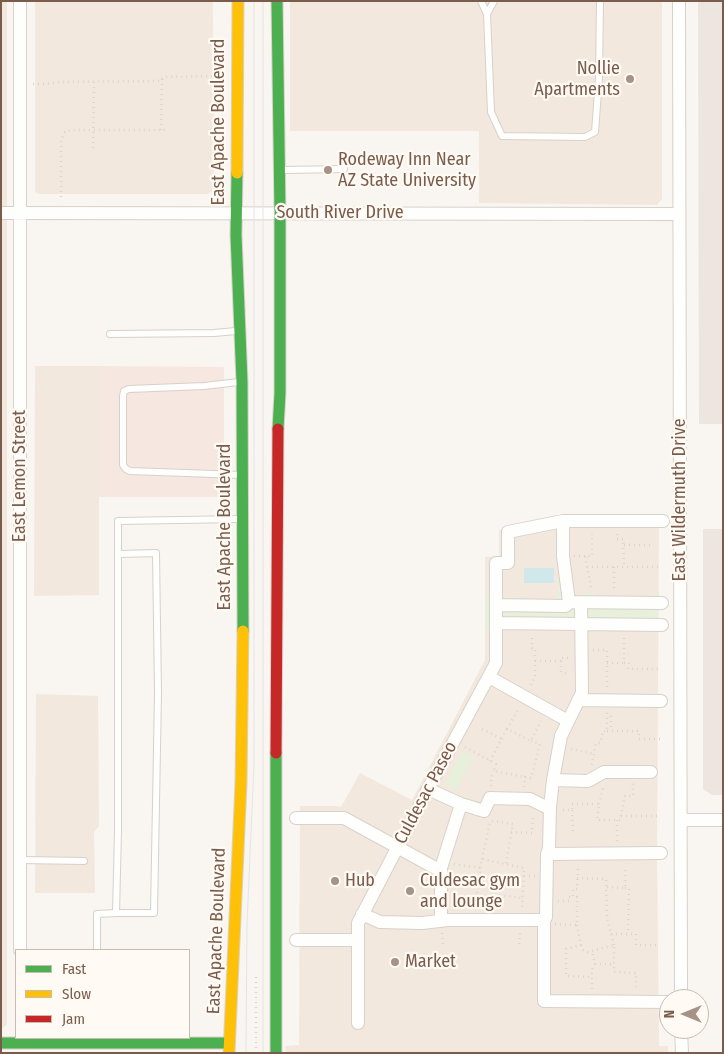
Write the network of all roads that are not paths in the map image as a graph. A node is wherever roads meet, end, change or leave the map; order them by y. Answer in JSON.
{"nodes":[{"id":1,"x":20,"y":1,"type":"edge"},
{"id":2,"x":238,"y":1,"type":"edge"},
{"id":3,"x":277,"y":1,"type":"edge"},
{"id":4,"x":481,"y":1,"type":"edge"},
{"id":5,"x":494,"y":1,"type":"edge"},
{"id":6,"x":600,"y":1,"type":"edge"},
{"id":7,"x":679,"y":1,"type":"edge"},
{"id":8,"x":487,"y":14,"type":"junction"},
{"id":9,"x":279,"y":170,"type":"junction"},
{"id":10,"x":344,"y":170,"type":"dead end"},
{"id":11,"x":280,"y":212,"type":"junction"},
{"id":12,"x":1,"y":213,"type":"edge"},
{"id":13,"x":20,"y":213,"type":"junction"},
{"id":14,"x":237,"y":213,"type":"junction"},
{"id":15,"x":679,"y":214,"type":"junction"},
{"id":16,"x":240,"y":330,"type":"junction"},
{"id":17,"x":110,"y":334,"type":"dead end"},
{"id":18,"x":242,"y":382,"type":"junction"},
{"id":19,"x":242,"y":475,"type":"junction"},
{"id":20,"x":242,"y":519,"type":"junction"},
{"id":21,"x":563,"y":521,"type":"junction"},
{"id":22,"x":662,"y":521,"type":"dead end"},
{"id":23,"x":119,"y":554,"type":"junction"},
{"id":24,"x":575,"y":602,"type":"junction"},
{"id":25,"x":662,"y":603,"type":"dead end"},
{"id":26,"x":496,"y":605,"type":"junction"},
{"id":27,"x":496,"y":623,"type":"junction"},
{"id":28,"x":582,"y":624,"type":"junction"},
{"id":29,"x":662,"y":625,"type":"dead end"},
{"id":30,"x":489,"y":677,"type":"junction"},
{"id":31,"x":578,"y":700,"type":"junction"},
{"id":32,"x":661,"y":701,"type":"dead end"},
{"id":33,"x":568,"y":721,"type":"junction"},
{"id":34,"x":652,"y":772,"type":"dead end"},
{"id":35,"x":554,"y":780,"type":"junction"},
{"id":36,"x":428,"y":789,"type":"junction"},
{"id":37,"x":461,"y":804,"type":"junction"},
{"id":38,"x":546,"y":807,"type":"junction"},
{"id":39,"x":296,"y":818,"type":"dead end"},
{"id":40,"x":681,"y":820,"type":"junction"},
{"id":41,"x":723,"y":820,"type":"edge"},
{"id":42,"x":398,"y":847,"type":"junction"},
{"id":43,"x":548,"y":854,"type":"junction"},
{"id":44,"x":661,"y":854,"type":"dead end"},
{"id":45,"x":21,"y":860,"type":"junction"},
{"id":46,"x":84,"y":861,"type":"dead end"},
{"id":47,"x":442,"y":867,"type":"junction"},
{"id":48,"x":116,"y":913,"type":"junction"},
{"id":49,"x":362,"y":914,"type":"junction"},
{"id":50,"x":440,"y":921,"type":"junction"},
{"id":51,"x":549,"y":922,"type":"junction"},
{"id":52,"x":296,"y":940,"type":"dead end"},
{"id":53,"x":358,"y":940,"type":"junction"},
{"id":54,"x":20,"y":949,"type":"edge"},
{"id":55,"x":97,"y":949,"type":"edge"},
{"id":56,"x":681,"y":989,"type":"edge"},
{"id":57,"x":659,"y":1002,"type":"edge"},
{"id":58,"x":358,"y":1023,"type":"dead end"},
{"id":59,"x":681,"y":1039,"type":"edge"},
{"id":60,"x":19,"y":1040,"type":"edge"},
{"id":61,"x":97,"y":1041,"type":"edge"},
{"id":62,"x":1,"y":1043,"type":"edge"},
{"id":63,"x":229,"y":1048,"type":"edge"},
{"id":64,"x":276,"y":1053,"type":"edge"},
{"id":65,"x":682,"y":1053,"type":"edge"}],
"edges":[{"from":1,"to":13,"type":"street","name":"East Lemon Street"},
{"from":2,"to":14,"type":"main road","name":"East Apache Boulevard"},
{"from":3,"to":9,"type":"main road"},
{"from":4,"to":8,"type":"lane"},
{"from":5,"to":8,"type":"lane"},
{"from":6,"to":8,"type":"lane"},
{"from":7,"to":15,"type":"street","name":"East Wildermuth Drive"},
{"from":9,"to":10,"type":"lane"},
{"from":9,"to":11,"type":"main road"},
{"from":11,"to":14,"type":"street","name":"South River Drive"},
{"from":11,"to":15,"type":"street","name":"South River Drive"},
{"from":11,"to":64,"type":"main road"},
{"from":12,"to":13,"type":"street","name":"South River Drive"},
{"from":13,"to":14,"type":"street","name":"South River Drive"},
{"from":13,"to":45,"type":"street","name":"East Lemon Street"},
{"from":14,"to":16,"type":"main road","name":"East Apache Boulevard"},
{"from":15,"to":40,"type":"street","name":"East Wildermuth Drive"},
{"from":16,"to":17,"type":"lane"},
{"from":16,"to":18,"type":"main road","name":"East Apache Boulevard"},
{"from":18,"to":19,"type":"main road","name":"East Apache Boulevard"},
{"from":18,"to":19,"type":"lane"},
{"from":19,"to":20,"type":"main road","name":"East Apache Boulevard"},
{"from":20,"to":23,"type":"lane"},
{"from":20,"to":63,"type":"main road","name":"East Apache Boulevard"},
{"from":21,"to":22,"type":"street"},
{"from":21,"to":24,"type":"street"},
{"from":21,"to":26,"type":"street","name":"Culdesac Paseo"},
{"from":23,"to":48,"type":"lane"},
{"from":23,"to":48,"type":"lane"},
{"from":24,"to":25,"type":"street"},
{"from":24,"to":26,"type":"street"},
{"from":24,"to":28,"type":"street"},
{"from":26,"to":27,"type":"street","name":"Culdesac Paseo"},
{"from":27,"to":28,"type":"street"},
{"from":27,"to":30,"type":"street","name":"Culdesac Paseo"},
{"from":28,"to":29,"type":"street"},
{"from":28,"to":31,"type":"street"},
{"from":30,"to":33,"type":"street"},
{"from":30,"to":36,"type":"street","name":"Culdesac Paseo"},
{"from":31,"to":32,"type":"street"},
{"from":31,"to":33,"type":"street"},
{"from":33,"to":35,"type":"street"},
{"from":34,"to":35,"type":"street"},
{"from":35,"to":38,"type":"street"},
{"from":36,"to":37,"type":"street"},
{"from":36,"to":42,"type":"street","name":"Culdesac Paseo"},
{"from":37,"to":38,"type":"street"},
{"from":37,"to":47,"type":"street"},
{"from":38,"to":43,"type":"street"},
{"from":39,"to":42,"type":"street"},
{"from":40,"to":41,"type":"street"},
{"from":40,"to":56,"type":"street","name":"East Wildermuth Drive"},
{"from":42,"to":47,"type":"street"},
{"from":42,"to":49,"type":"street","name":"Culdesac Paseo"},
{"from":43,"to":44,"type":"street"},
{"from":43,"to":51,"type":"street"},
{"from":45,"to":46,"type":"lane"},
{"from":45,"to":54,"type":"street","name":"East Lemon Street"},
{"from":47,"to":50,"type":"street"},
{"from":48,"to":55,"type":"lane"},
{"from":49,"to":50,"type":"street"},
{"from":49,"to":53,"type":"street","name":"Culdesac Paseo"},
{"from":50,"to":51,"type":"street"},
{"from":51,"to":57,"type":"street"},
{"from":52,"to":53,"type":"street"},
{"from":53,"to":58,"type":"street","name":"Culdesac Paseo"},
{"from":59,"to":65,"type":"street"},
{"from":60,"to":61,"type":"main road"},
{"from":60,"to":62,"type":"main road"},
{"from":61,"to":63,"type":"main road"}]}
